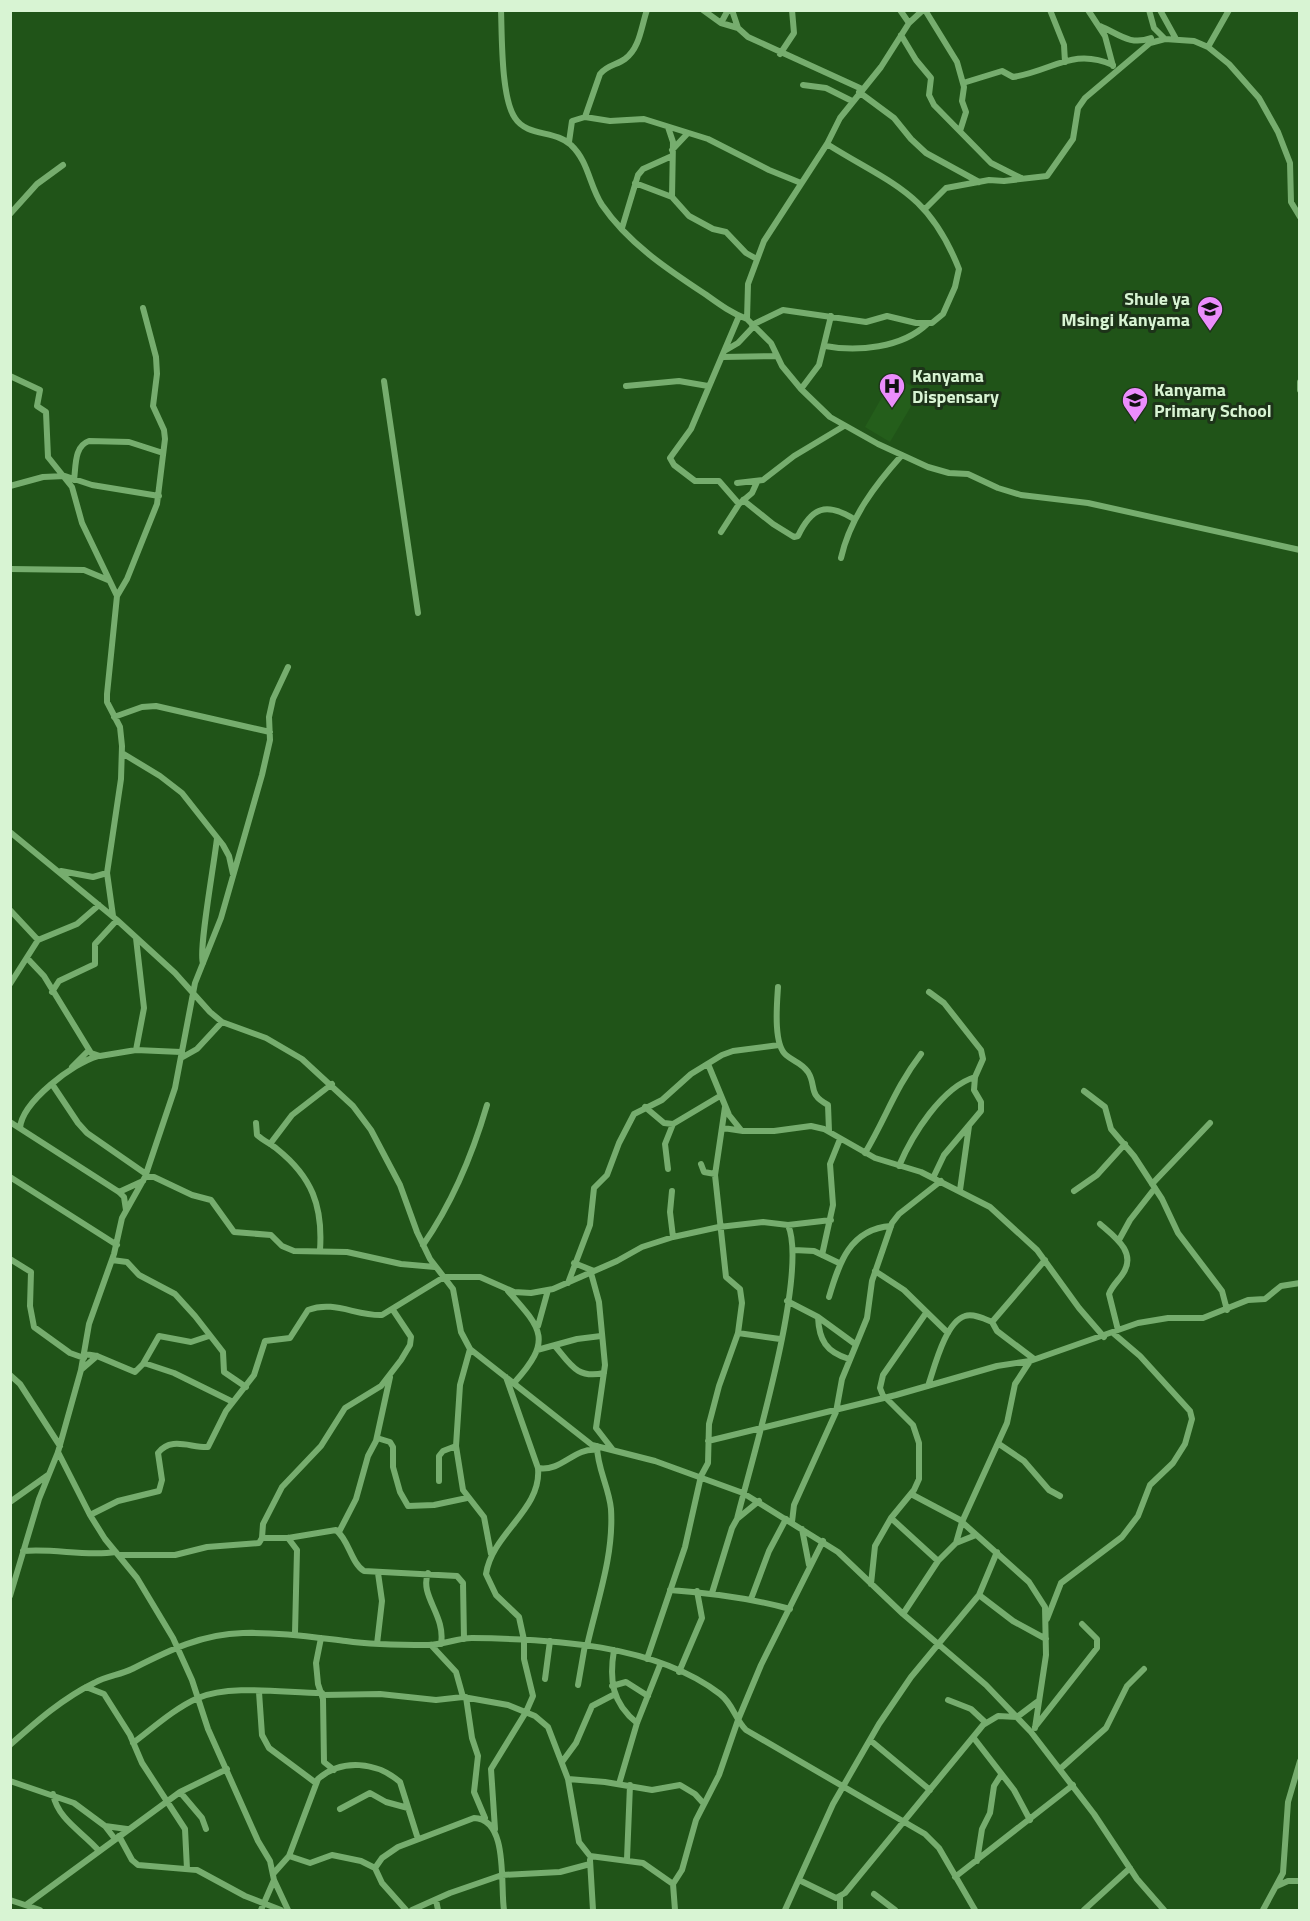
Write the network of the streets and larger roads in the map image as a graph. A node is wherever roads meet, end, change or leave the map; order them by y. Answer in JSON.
{"nodes":[{"id":1,"x":501,"y":10,"type":"edge"},
{"id":2,"x":648,"y":10,"type":"edge"},
{"id":3,"x":703,"y":10,"type":"edge"},
{"id":4,"x":730,"y":10,"type":"edge"},
{"id":5,"x":792,"y":10,"type":"edge"},
{"id":6,"x":900,"y":10,"type":"edge"},
{"id":7,"x":924,"y":10,"type":"edge"},
{"id":8,"x":1050,"y":10,"type":"edge"},
{"id":9,"x":1088,"y":10,"type":"edge"},
{"id":10,"x":1149,"y":10,"type":"edge"},
{"id":11,"x":1160,"y":10,"type":"edge"},
{"id":12,"x":1229,"y":10,"type":"edge"},
{"id":13,"x":721,"y":23,"type":"junction"},
{"id":14,"x":909,"y":23,"type":"junction"},
{"id":15,"x":1100,"y":26,"type":"junction"},
{"id":16,"x":738,"y":28,"type":"junction"},
{"id":17,"x":1154,"y":28,"type":"junction"},
{"id":18,"x":901,"y":34,"type":"junction"},
{"id":19,"x":1165,"y":39,"type":"junction"},
{"id":20,"x":1176,"y":39,"type":"junction"},
{"id":21,"x":1151,"y":40,"type":"junction"},
{"id":22,"x":1208,"y":47,"type":"junction"},
{"id":23,"x":780,"y":54,"type":"junction"},
{"id":24,"x":1065,"y":62,"type":"junction"},
{"id":25,"x":1113,"y":65,"type":"junction"},
{"id":26,"x":1113,"y":75,"type":"junction"},
{"id":27,"x":963,"y":84,"type":"junction"},
{"id":28,"x":803,"y":85,"type":"dead end"},
{"id":29,"x":860,"y":91,"type":"junction"},
{"id":30,"x":852,"y":101,"type":"junction"},
{"id":31,"x":585,"y":117,"type":"junction"},
{"id":32,"x":668,"y":127,"type":"junction"},
{"id":33,"x":960,"y":131,"type":"junction"},
{"id":34,"x":688,"y":133,"type":"junction"},
{"id":35,"x":569,"y":142,"type":"junction"},
{"id":36,"x":827,"y":144,"type":"junction"},
{"id":37,"x":672,"y":153,"type":"junction"},
{"id":38,"x":63,"y":165,"type":"dead end"},
{"id":39,"x":1020,"y":177,"type":"junction"},
{"id":40,"x":979,"y":182,"type":"junction"},
{"id":41,"x":635,"y":183,"type":"junction"},
{"id":42,"x":801,"y":183,"type":"junction"},
{"id":43,"x":672,"y":197,"type":"junction"},
{"id":44,"x":926,"y":208,"type":"junction"},
{"id":45,"x":10,"y":214,"type":"edge"},
{"id":46,"x":1299,"y":217,"type":"edge"},
{"id":47,"x":622,"y":228,"type":"junction"},
{"id":48,"x":755,"y":258,"type":"junction"},
{"id":49,"x":142,"y":308,"type":"dead end"},
{"id":50,"x":739,"y":316,"type":"junction"},
{"id":51,"x":831,"y":316,"type":"junction"},
{"id":52,"x":751,"y":324,"type":"junction"},
{"id":53,"x":927,"y":324,"type":"junction"},
{"id":54,"x":825,"y":346,"type":"junction"},
{"id":55,"x":726,"y":350,"type":"junction"},
{"id":56,"x":777,"y":356,"type":"junction"},
{"id":57,"x":723,"y":357,"type":"junction"},
{"id":58,"x":10,"y":376,"type":"edge"},
{"id":59,"x":384,"y":381,"type":"dead end"},
{"id":60,"x":1299,"y":382,"type":"edge"},
{"id":61,"x":626,"y":386,"type":"dead end"},
{"id":62,"x":708,"y":386,"type":"junction"},
{"id":63,"x":801,"y":389,"type":"junction"},
{"id":64,"x":1299,"y":390,"type":"edge"},
{"id":65,"x":844,"y":426,"type":"junction"},
{"id":66,"x":163,"y":453,"type":"junction"},
{"id":67,"x":902,"y":455,"type":"junction"},
{"id":68,"x":65,"y":476,"type":"junction"},
{"id":69,"x":74,"y":480,"type":"junction"},
{"id":70,"x":757,"y":482,"type":"junction"},
{"id":71,"x":737,"y":483,"type":"dead end"},
{"id":72,"x":10,"y":486,"type":"edge"},
{"id":73,"x":159,"y":496,"type":"junction"},
{"id":74,"x":741,"y":502,"type":"junction"},
{"id":75,"x":854,"y":519,"type":"junction"},
{"id":76,"x":721,"y":532,"type":"dead end"},
{"id":77,"x":1299,"y":550,"type":"edge"},
{"id":78,"x":841,"y":558,"type":"dead end"},
{"id":79,"x":10,"y":569,"type":"edge"},
{"id":80,"x":110,"y":582,"type":"junction"},
{"id":81,"x":124,"y":585,"type":"junction"},
{"id":82,"x":117,"y":596,"type":"junction"},
{"id":83,"x":418,"y":613,"type":"dead end"},
{"id":84,"x":288,"y":667,"type":"dead end"},
{"id":85,"x":114,"y":717,"type":"junction"},
{"id":86,"x":270,"y":732,"type":"junction"},
{"id":87,"x":122,"y":753,"type":"junction"},
{"id":88,"x":10,"y":832,"type":"edge"},
{"id":89,"x":217,"y":838,"type":"junction"},
{"id":90,"x":58,"y":871,"type":"junction"},
{"id":91,"x":107,"y":873,"type":"junction"},
{"id":92,"x":233,"y":874,"type":"junction"},
{"id":93,"x":99,"y":905,"type":"junction"},
{"id":94,"x":10,"y":910,"type":"edge"},
{"id":95,"x":115,"y":918,"type":"junction"},
{"id":96,"x":136,"y":938,"type":"junction"},
{"id":97,"x":38,"y":940,"type":"junction"},
{"id":98,"x":27,"y":958,"type":"junction"},
{"id":99,"x":203,"y":963,"type":"junction"},
{"id":100,"x":10,"y":984,"type":"edge"},
{"id":101,"x":778,"y":987,"type":"dead end"},
{"id":102,"x":52,"y":992,"type":"junction"},
{"id":103,"x":929,"y":992,"type":"dead end"},
{"id":104,"x":193,"y":993,"type":"junction"},
{"id":105,"x":222,"y":1022,"type":"junction"},
{"id":106,"x":779,"y":1045,"type":"junction"},
{"id":107,"x":136,"y":1050,"type":"junction"},
{"id":108,"x":88,"y":1051,"type":"junction"},
{"id":109,"x":921,"y":1054,"type":"dead end"},
{"id":110,"x":181,"y":1055,"type":"junction"},
{"id":111,"x":99,"y":1056,"type":"junction"},
{"id":112,"x":708,"y":1064,"type":"junction"},
{"id":113,"x":66,"y":1073,"type":"junction"},
{"id":114,"x":975,"y":1077,"type":"junction"},
{"id":115,"x":52,"y":1084,"type":"junction"},
{"id":116,"x":332,"y":1084,"type":"junction"},
{"id":117,"x":1084,"y":1090,"type":"dead end"},
{"id":118,"x":720,"y":1096,"type":"junction"},
{"id":119,"x":487,"y":1106,"type":"dead end"},
{"id":120,"x":645,"y":1107,"type":"junction"},
{"id":121,"x":725,"y":1107,"type":"junction"},
{"id":122,"x":21,"y":1120,"type":"junction"},
{"id":123,"x":11,"y":1123,"type":"edge"},
{"id":124,"x":256,"y":1123,"type":"dead end"},
{"id":125,"x":664,"y":1123,"type":"junction"},
{"id":126,"x":1210,"y":1123,"type":"dead end"},
{"id":127,"x":673,"y":1124,"type":"junction"},
{"id":128,"x":969,"y":1126,"type":"junction"},
{"id":129,"x":20,"y":1128,"type":"junction"},
{"id":130,"x":723,"y":1128,"type":"junction"},
{"id":131,"x":743,"y":1131,"type":"junction"},
{"id":132,"x":830,"y":1131,"type":"junction"},
{"id":133,"x":669,"y":1133,"type":"junction"},
{"id":134,"x":839,"y":1142,"type":"junction"},
{"id":135,"x":270,"y":1144,"type":"junction"},
{"id":136,"x":1125,"y":1144,"type":"junction"},
{"id":137,"x":865,"y":1153,"type":"junction"},
{"id":138,"x":701,"y":1164,"type":"dead end"},
{"id":139,"x":899,"y":1166,"type":"junction"},
{"id":140,"x":668,"y":1169,"type":"dead end"},
{"id":141,"x":716,"y":1174,"type":"junction"},
{"id":142,"x":146,"y":1175,"type":"junction"},
{"id":143,"x":10,"y":1177,"type":"edge"},
{"id":144,"x":933,"y":1178,"type":"junction"},
{"id":145,"x":941,"y":1181,"type":"junction"},
{"id":146,"x":1154,"y":1186,"type":"junction"},
{"id":147,"x":960,"y":1190,"type":"junction"},
{"id":148,"x":672,"y":1191,"type":"dead end"},
{"id":149,"x":1074,"y":1191,"type":"dead end"},
{"id":150,"x":119,"y":1192,"type":"junction"},
{"id":151,"x":126,"y":1210,"type":"junction"},
{"id":152,"x":831,"y":1220,"type":"junction"},
{"id":153,"x":1100,"y":1224,"type":"dead end"},
{"id":154,"x":788,"y":1225,"type":"junction"},
{"id":155,"x":891,"y":1226,"type":"junction"},
{"id":156,"x":719,"y":1227,"type":"junction"},
{"id":157,"x":876,"y":1229,"type":"junction"},
{"id":158,"x":673,"y":1237,"type":"junction"},
{"id":159,"x":886,"y":1240,"type":"junction"},
{"id":160,"x":1119,"y":1240,"type":"junction"},
{"id":161,"x":117,"y":1245,"type":"junction"},
{"id":162,"x":423,"y":1245,"type":"junction"},
{"id":163,"x":320,"y":1250,"type":"junction"},
{"id":164,"x":794,"y":1250,"type":"junction"},
{"id":165,"x":822,"y":1255,"type":"junction"},
{"id":166,"x":10,"y":1260,"type":"edge"},
{"id":167,"x":112,"y":1260,"type":"junction"},
{"id":168,"x":1045,"y":1260,"type":"junction"},
{"id":169,"x":574,"y":1263,"type":"junction"},
{"id":170,"x":839,"y":1263,"type":"junction"},
{"id":171,"x":435,"y":1268,"type":"junction"},
{"id":172,"x":875,"y":1270,"type":"junction"},
{"id":173,"x":593,"y":1272,"type":"junction"},
{"id":174,"x":444,"y":1277,"type":"junction"},
{"id":175,"x":568,"y":1282,"type":"junction"},
{"id":176,"x":1299,"y":1283,"type":"edge"},
{"id":177,"x":507,"y":1288,"type":"junction"},
{"id":178,"x":548,"y":1290,"type":"junction"},
{"id":179,"x":829,"y":1297,"type":"dead end"},
{"id":180,"x":787,"y":1302,"type":"junction"},
{"id":181,"x":393,"y":1310,"type":"junction"},
{"id":182,"x":1227,"y":1310,"type":"junction"},
{"id":183,"x":926,"y":1313,"type":"junction"},
{"id":184,"x":818,"y":1317,"type":"junction"},
{"id":185,"x":992,"y":1322,"type":"junction"},
{"id":186,"x":538,"y":1329,"type":"junction"},
{"id":187,"x":1116,"y":1331,"type":"junction"},
{"id":188,"x":738,"y":1333,"type":"junction"},
{"id":189,"x":948,"y":1334,"type":"junction"},
{"id":190,"x":209,"y":1336,"type":"junction"},
{"id":191,"x":601,"y":1336,"type":"junction"},
{"id":192,"x":1104,"y":1337,"type":"junction"},
{"id":193,"x":780,"y":1339,"type":"junction"},
{"id":194,"x":855,"y":1344,"type":"junction"},
{"id":195,"x":555,"y":1346,"type":"junction"},
{"id":196,"x":470,"y":1349,"type":"junction"},
{"id":197,"x":537,"y":1350,"type":"junction"},
{"id":198,"x":84,"y":1356,"type":"junction"},
{"id":199,"x":97,"y":1356,"type":"junction"},
{"id":200,"x":837,"y":1356,"type":"junction"},
{"id":201,"x":849,"y":1359,"type":"junction"},
{"id":202,"x":1032,"y":1360,"type":"junction"},
{"id":203,"x":144,"y":1363,"type":"junction"},
{"id":204,"x":81,"y":1370,"type":"junction"},
{"id":205,"x":844,"y":1370,"type":"junction"},
{"id":206,"x":604,"y":1373,"type":"junction"},
{"id":207,"x":10,"y":1375,"type":"edge"},
{"id":208,"x":390,"y":1377,"type":"junction"},
{"id":209,"x":506,"y":1377,"type":"junction"},
{"id":210,"x":514,"y":1383,"type":"junction"},
{"id":211,"x":928,"y":1386,"type":"junction"},
{"id":212,"x":246,"y":1387,"type":"junction"},
{"id":213,"x":896,"y":1395,"type":"junction"},
{"id":214,"x":885,"y":1398,"type":"junction"},
{"id":215,"x":233,"y":1401,"type":"junction"},
{"id":216,"x":892,"y":1405,"type":"junction"},
{"id":217,"x":837,"y":1408,"type":"junction"},
{"id":218,"x":761,"y":1429,"type":"junction"},
{"id":219,"x":377,"y":1438,"type":"junction"},
{"id":220,"x":708,"y":1441,"type":"junction"},
{"id":221,"x":999,"y":1444,"type":"junction"},
{"id":222,"x":456,"y":1446,"type":"junction"},
{"id":223,"x":597,"y":1448,"type":"junction"},
{"id":224,"x":59,"y":1449,"type":"junction"},
{"id":225,"x":614,"y":1450,"type":"junction"},
{"id":226,"x":64,"y":1467,"type":"junction"},
{"id":227,"x":52,"y":1468,"type":"junction"},
{"id":228,"x":538,"y":1468,"type":"junction"},
{"id":229,"x":48,"y":1475,"type":"junction"},
{"id":230,"x":701,"y":1476,"type":"junction"},
{"id":231,"x":439,"y":1481,"type":"dead end"},
{"id":232,"x":30,"y":1490,"type":"junction"},
{"id":233,"x":743,"y":1493,"type":"junction"},
{"id":234,"x":911,"y":1494,"type":"junction"},
{"id":235,"x":1060,"y":1496,"type":"dead end"},
{"id":236,"x":468,"y":1498,"type":"junction"},
{"id":237,"x":39,"y":1499,"type":"junction"},
{"id":238,"x":759,"y":1501,"type":"junction"},
{"id":239,"x":10,"y":1502,"type":"edge"},
{"id":240,"x":792,"y":1511,"type":"junction"},
{"id":241,"x":90,"y":1515,"type":"junction"},
{"id":242,"x":891,"y":1518,"type":"junction"},
{"id":243,"x":737,"y":1519,"type":"junction"},
{"id":244,"x":787,"y":1519,"type":"junction"},
{"id":245,"x":962,"y":1522,"type":"junction"},
{"id":246,"x":802,"y":1529,"type":"junction"},
{"id":247,"x":339,"y":1532,"type":"junction"},
{"id":248,"x":976,"y":1535,"type":"junction"},
{"id":249,"x":262,"y":1538,"type":"junction"},
{"id":250,"x":288,"y":1538,"type":"junction"},
{"id":251,"x":823,"y":1541,"type":"junction"},
{"id":252,"x":956,"y":1543,"type":"junction"},
{"id":253,"x":23,"y":1551,"type":"junction"},
{"id":254,"x":997,"y":1552,"type":"junction"},
{"id":255,"x":118,"y":1554,"type":"junction"},
{"id":256,"x":491,"y":1554,"type":"junction"},
{"id":257,"x":938,"y":1561,"type":"junction"},
{"id":258,"x":809,"y":1566,"type":"junction"},
{"id":259,"x":378,"y":1573,"type":"junction"},
{"id":260,"x":428,"y":1573,"type":"junction"},
{"id":261,"x":871,"y":1584,"type":"junction"},
{"id":262,"x":670,"y":1590,"type":"junction"},
{"id":263,"x":697,"y":1591,"type":"junction"},
{"id":264,"x":712,"y":1593,"type":"junction"},
{"id":265,"x":979,"y":1595,"type":"junction"},
{"id":266,"x":10,"y":1596,"type":"edge"},
{"id":267,"x":752,"y":1599,"type":"junction"},
{"id":268,"x":790,"y":1609,"type":"junction"},
{"id":269,"x":903,"y":1614,"type":"junction"},
{"id":270,"x":1047,"y":1619,"type":"junction"},
{"id":271,"x":1082,"y":1624,"type":"dead end"},
{"id":272,"x":295,"y":1634,"type":"junction"},
{"id":273,"x":321,"y":1638,"type":"junction"},
{"id":274,"x":464,"y":1639,"type":"junction"},
{"id":275,"x":1047,"y":1639,"type":"junction"},
{"id":276,"x":524,"y":1641,"type":"junction"},
{"id":277,"x":550,"y":1641,"type":"junction"},
{"id":278,"x":377,"y":1644,"type":"junction"},
{"id":279,"x":441,"y":1644,"type":"junction"},
{"id":280,"x":431,"y":1645,"type":"junction"},
{"id":281,"x":586,"y":1645,"type":"junction"},
{"id":282,"x":938,"y":1645,"type":"junction"},
{"id":283,"x":177,"y":1646,"type":"junction"},
{"id":284,"x":614,"y":1650,"type":"junction"},
{"id":285,"x":646,"y":1659,"type":"junction"},
{"id":286,"x":660,"y":1665,"type":"junction"},
{"id":287,"x":1144,"y":1669,"type":"dead end"},
{"id":288,"x":679,"y":1672,"type":"junction"},
{"id":289,"x":545,"y":1679,"type":"dead end"},
{"id":290,"x":578,"y":1685,"type":"dead end"},
{"id":291,"x":612,"y":1686,"type":"junction"},
{"id":292,"x":86,"y":1687,"type":"junction"},
{"id":293,"x":259,"y":1692,"type":"junction"},
{"id":294,"x":322,"y":1694,"type":"junction"},
{"id":295,"x":615,"y":1694,"type":"junction"},
{"id":296,"x":648,"y":1696,"type":"junction"},
{"id":297,"x":464,"y":1697,"type":"junction"},
{"id":298,"x":198,"y":1698,"type":"junction"},
{"id":299,"x":948,"y":1700,"type":"dead end"},
{"id":300,"x":1000,"y":1700,"type":"junction"},
{"id":301,"x":531,"y":1702,"type":"junction"},
{"id":302,"x":1037,"y":1702,"type":"junction"},
{"id":303,"x":526,"y":1713,"type":"junction"},
{"id":304,"x":535,"y":1716,"type":"junction"},
{"id":305,"x":998,"y":1716,"type":"junction"},
{"id":306,"x":1017,"y":1717,"type":"junction"},
{"id":307,"x":738,"y":1720,"type":"junction"},
{"id":308,"x":637,"y":1723,"type":"junction"},
{"id":309,"x":986,"y":1723,"type":"junction"},
{"id":310,"x":1033,"y":1730,"type":"junction"},
{"id":311,"x":130,"y":1735,"type":"junction"},
{"id":312,"x":973,"y":1737,"type":"junction"},
{"id":313,"x":140,"y":1738,"type":"junction"},
{"id":314,"x":870,"y":1740,"type":"junction"},
{"id":315,"x":133,"y":1743,"type":"junction"},
{"id":316,"x":10,"y":1745,"type":"edge"},
{"id":317,"x":1299,"y":1761,"type":"edge"},
{"id":318,"x":324,"y":1762,"type":"junction"},
{"id":319,"x":562,"y":1762,"type":"junction"},
{"id":320,"x":1060,"y":1768,"type":"junction"},
{"id":321,"x":227,"y":1769,"type":"junction"},
{"id":322,"x":334,"y":1770,"type":"junction"},
{"id":323,"x":1002,"y":1775,"type":"junction"},
{"id":324,"x":322,"y":1776,"type":"junction"},
{"id":325,"x":568,"y":1779,"type":"junction"},
{"id":326,"x":10,"y":1781,"type":"edge"},
{"id":327,"x":316,"y":1783,"type":"junction"},
{"id":328,"x":619,"y":1784,"type":"junction"},
{"id":329,"x":630,"y":1785,"type":"junction"},
{"id":330,"x":844,"y":1785,"type":"junction"},
{"id":331,"x":1073,"y":1785,"type":"junction"},
{"id":332,"x":930,"y":1790,"type":"junction"},
{"id":333,"x":180,"y":1792,"type":"junction"},
{"id":334,"x":52,"y":1794,"type":"junction"},
{"id":335,"x":168,"y":1802,"type":"junction"},
{"id":336,"x":704,"y":1804,"type":"junction"},
{"id":337,"x":408,"y":1808,"type":"junction"},
{"id":338,"x":495,"y":1808,"type":"junction"},
{"id":339,"x":340,"y":1809,"type":"dead end"},
{"id":340,"x":482,"y":1813,"type":"junction"},
{"id":341,"x":474,"y":1818,"type":"junction"},
{"id":342,"x":487,"y":1820,"type":"junction"},
{"id":343,"x":1029,"y":1820,"type":"junction"},
{"id":344,"x":904,"y":1823,"type":"junction"},
{"id":345,"x":105,"y":1826,"type":"junction"},
{"id":346,"x":128,"y":1829,"type":"junction"},
{"id":347,"x":206,"y":1829,"type":"dead end"},
{"id":348,"x":495,"y":1829,"type":"junction"},
{"id":349,"x":117,"y":1838,"type":"junction"},
{"id":350,"x":418,"y":1839,"type":"junction"},
{"id":351,"x":99,"y":1851,"type":"junction"},
{"id":352,"x":289,"y":1856,"type":"junction"},
{"id":353,"x":627,"y":1859,"type":"junction"},
{"id":354,"x":590,"y":1860,"type":"junction"},
{"id":355,"x":977,"y":1861,"type":"junction"},
{"id":356,"x":375,"y":1868,"type":"junction"},
{"id":357,"x":1130,"y":1868,"type":"junction"},
{"id":358,"x":187,"y":1869,"type":"junction"},
{"id":359,"x":502,"y":1875,"type":"junction"},
{"id":360,"x":274,"y":1877,"type":"junction"},
{"id":361,"x":955,"y":1877,"type":"junction"},
{"id":362,"x":492,"y":1879,"type":"junction"},
{"id":363,"x":799,"y":1880,"type":"junction"},
{"id":364,"x":1299,"y":1881,"type":"edge"},
{"id":365,"x":502,"y":1884,"type":"junction"},
{"id":366,"x":673,"y":1884,"type":"junction"},
{"id":367,"x":1276,"y":1887,"type":"junction"},
{"id":368,"x":874,"y":1894,"type":"dead end"},
{"id":369,"x":840,"y":1897,"type":"junction"},
{"id":370,"x":10,"y":1900,"type":"edge"},
{"id":371,"x":436,"y":1900,"type":"junction"},
{"id":372,"x":400,"y":1902,"type":"junction"},
{"id":373,"x":26,"y":1905,"type":"junction"},
{"id":374,"x":262,"y":1907,"type":"edge"},
{"id":375,"x":676,"y":1910,"type":"edge"},
{"id":376,"x":1264,"y":1910,"type":"edge"},
{"id":377,"x":40,"y":1911,"type":"edge"},
{"id":378,"x":281,"y":1911,"type":"edge"},
{"id":379,"x":288,"y":1911,"type":"edge"},
{"id":380,"x":399,"y":1911,"type":"edge"},
{"id":381,"x":406,"y":1911,"type":"edge"},
{"id":382,"x":412,"y":1911,"type":"edge"},
{"id":383,"x":438,"y":1911,"type":"edge"},
{"id":384,"x":504,"y":1911,"type":"edge"},
{"id":385,"x":593,"y":1911,"type":"edge"},
{"id":386,"x":785,"y":1911,"type":"edge"},
{"id":387,"x":840,"y":1911,"type":"edge"},
{"id":388,"x":895,"y":1911,"type":"edge"},
{"id":389,"x":975,"y":1911,"type":"edge"},
{"id":390,"x":1084,"y":1911,"type":"edge"},
{"id":391,"x":1164,"y":1911,"type":"edge"}],
"edges":[{"from":1,"to":35,"type":"street"},
{"from":2,"to":31,"type":"street"},
{"from":3,"to":13,"type":"street"},
{"from":4,"to":13,"type":"street"},
{"from":4,"to":16,"type":"street"},
{"from":5,"to":23,"type":"street"},
{"from":6,"to":14,"type":"street"},
{"from":7,"to":14,"type":"street"},
{"from":7,"to":27,"type":"street"},
{"from":8,"to":24,"type":"street"},
{"from":9,"to":15,"type":"street"},
{"from":10,"to":17,"type":"street"},
{"from":11,"to":20,"type":"street"},
{"from":12,"to":22,"type":"street"},
{"from":13,"to":16,"type":"street"},
{"from":14,"to":18,"type":"street"},
{"from":15,"to":21,"type":"street"},
{"from":15,"to":25,"type":"street"},
{"from":16,"to":23,"type":"street"},
{"from":17,"to":19,"type":"street"},
{"from":17,"to":21,"type":"street"},
{"from":18,"to":29,"type":"street"},
{"from":18,"to":33,"type":"street"},
{"from":19,"to":20,"type":"street"},
{"from":19,"to":21,"type":"street"},
{"from":20,"to":22,"type":"street"},
{"from":21,"to":26,"type":"street"},
{"from":22,"to":46,"type":"street"},
{"from":23,"to":29,"type":"street"},
{"from":24,"to":25,"type":"street"},
{"from":24,"to":27,"type":"street"},
{"from":25,"to":26,"type":"street"},
{"from":26,"to":39,"type":"street"},
{"from":27,"to":33,"type":"street"},
{"from":28,"to":30,"type":"street"},
{"from":29,"to":30,"type":"street"},
{"from":29,"to":40,"type":"street"},
{"from":30,"to":36,"type":"street"},
{"from":31,"to":32,"type":"street"},
{"from":31,"to":35,"type":"street"},
{"from":32,"to":34,"type":"street"},
{"from":32,"to":37,"type":"street"},
{"from":33,"to":39,"type":"street"},
{"from":34,"to":37,"type":"street"},
{"from":34,"to":42,"type":"street"},
{"from":35,"to":47,"type":"street"},
{"from":36,"to":42,"type":"street"},
{"from":36,"to":44,"type":"street"},
{"from":37,"to":41,"type":"street"},
{"from":37,"to":43,"type":"street"},
{"from":38,"to":45,"type":"street"},
{"from":39,"to":40,"type":"street"},
{"from":40,"to":44,"type":"street"},
{"from":41,"to":43,"type":"street"},
{"from":41,"to":47,"type":"street"},
{"from":42,"to":48,"type":"street"},
{"from":43,"to":48,"type":"street"},
{"from":44,"to":53,"type":"street"},
{"from":47,"to":50,"type":"street"},
{"from":48,"to":52,"type":"street"},
{"from":49,"to":66,"type":"street"},
{"from":50,"to":52,"type":"street"},
{"from":50,"to":55,"type":"street"},
{"from":51,"to":52,"type":"street"},
{"from":51,"to":53,"type":"street"},
{"from":51,"to":54,"type":"street"},
{"from":52,"to":55,"type":"street"},
{"from":52,"to":56,"type":"street"},
{"from":53,"to":54,"type":"street"},
{"from":54,"to":63,"type":"street"},
{"from":55,"to":57,"type":"street"},
{"from":56,"to":57,"type":"street"},
{"from":56,"to":63,"type":"street"},
{"from":57,"to":62,"type":"street"},
{"from":58,"to":68,"type":"street"},
{"from":59,"to":83,"type":"street"},
{"from":60,"to":64,"type":"street"},
{"from":61,"to":62,"type":"street"},
{"from":62,"to":74,"type":"street"},
{"from":63,"to":65,"type":"street"},
{"from":65,"to":67,"type":"street"},
{"from":65,"to":70,"type":"street"},
{"from":66,"to":69,"type":"street"},
{"from":66,"to":73,"type":"street"},
{"from":67,"to":75,"type":"street"},
{"from":67,"to":77,"type":"street"},
{"from":68,"to":69,"type":"street"},
{"from":68,"to":72,"type":"street"},
{"from":68,"to":80,"type":"street"},
{"from":69,"to":73,"type":"street"},
{"from":70,"to":71,"type":"street"},
{"from":70,"to":74,"type":"street"},
{"from":73,"to":81,"type":"street"},
{"from":74,"to":75,"type":"street"},
{"from":74,"to":76,"type":"street"},
{"from":75,"to":78,"type":"street"},
{"from":79,"to":80,"type":"street"},
{"from":80,"to":81,"type":"street"},
{"from":80,"to":82,"type":"street"},
{"from":81,"to":82,"type":"street"},
{"from":82,"to":85,"type":"street"},
{"from":84,"to":86,"type":"street"},
{"from":85,"to":86,"type":"street"},
{"from":85,"to":87,"type":"street"},
{"from":86,"to":92,"type":"street"},
{"from":87,"to":89,"type":"street"},
{"from":87,"to":91,"type":"street"},
{"from":88,"to":90,"type":"street"},
{"from":89,"to":92,"type":"street"},
{"from":89,"to":99,"type":"street"},
{"from":90,"to":91,"type":"street"},
{"from":90,"to":93,"type":"street"},
{"from":91,"to":95,"type":"street"},
{"from":92,"to":99,"type":"street"},
{"from":93,"to":95,"type":"street"},
{"from":93,"to":97,"type":"street"},
{"from":94,"to":97,"type":"street"},
{"from":95,"to":96,"type":"street"},
{"from":95,"to":102,"type":"street"},
{"from":96,"to":104,"type":"street"},
{"from":96,"to":107,"type":"street"},
{"from":97,"to":98,"type":"street"},
{"from":98,"to":100,"type":"street"},
{"from":98,"to":102,"type":"street"},
{"from":99,"to":104,"type":"street"},
{"from":101,"to":106,"type":"street"},
{"from":102,"to":108,"type":"street"},
{"from":103,"to":114,"type":"street"},
{"from":104,"to":105,"type":"street"},
{"from":104,"to":110,"type":"street"},
{"from":105,"to":110,"type":"street"},
{"from":105,"to":116,"type":"street"},
{"from":106,"to":112,"type":"street"},
{"from":106,"to":132,"type":"street"},
{"from":107,"to":110,"type":"street"},
{"from":107,"to":111,"type":"street"},
{"from":108,"to":111,"type":"street"},
{"from":108,"to":113,"type":"street"},
{"from":109,"to":137,"type":"street"},
{"from":110,"to":142,"type":"street"},
{"from":111,"to":113,"type":"street"},
{"from":112,"to":118,"type":"street"},
{"from":112,"to":120,"type":"street"},
{"from":113,"to":115,"type":"street"},
{"from":114,"to":128,"type":"street"},
{"from":114,"to":139,"type":"street"},
{"from":115,"to":122,"type":"street"},
{"from":115,"to":142,"type":"street"},
{"from":116,"to":135,"type":"street"},
{"from":116,"to":162,"type":"street"},
{"from":117,"to":136,"type":"street"},
{"from":118,"to":121,"type":"street"},
{"from":118,"to":127,"type":"street"},
{"from":119,"to":162,"type":"street"},
{"from":120,"to":125,"type":"street"},
{"from":120,"to":169,"type":"street"},
{"from":121,"to":130,"type":"street"},
{"from":121,"to":131,"type":"street"},
{"from":122,"to":123,"type":"street"},
{"from":122,"to":129,"type":"street"},
{"from":123,"to":129,"type":"street"},
{"from":124,"to":135,"type":"street"},
{"from":125,"to":127,"type":"street"},
{"from":125,"to":133,"type":"street"},
{"from":126,"to":146,"type":"street"},
{"from":127,"to":133,"type":"street"},
{"from":128,"to":144,"type":"street"},
{"from":128,"to":147,"type":"street"},
{"from":129,"to":150,"type":"street"},
{"from":130,"to":131,"type":"street"},
{"from":130,"to":141,"type":"street"},
{"from":131,"to":132,"type":"street"},
{"from":132,"to":134,"type":"street"},
{"from":133,"to":140,"type":"street"},
{"from":134,"to":137,"type":"street"},
{"from":134,"to":152,"type":"street"},
{"from":135,"to":163,"type":"street"},
{"from":136,"to":146,"type":"street"},
{"from":136,"to":149,"type":"street"},
{"from":137,"to":139,"type":"street"},
{"from":138,"to":141,"type":"street"},
{"from":139,"to":144,"type":"street"},
{"from":141,"to":156,"type":"street"},
{"from":142,"to":150,"type":"street"},
{"from":142,"to":151,"type":"street"},
{"from":142,"to":163,"type":"street"},
{"from":143,"to":161,"type":"street"},
{"from":144,"to":145,"type":"street"},
{"from":145,"to":147,"type":"street"},
{"from":145,"to":155,"type":"street"},
{"from":146,"to":160,"type":"street"},
{"from":146,"to":182,"type":"street"},
{"from":147,"to":168,"type":"street"},
{"from":148,"to":158,"type":"street"},
{"from":150,"to":151,"type":"street"},
{"from":151,"to":161,"type":"street"},
{"from":152,"to":154,"type":"street"},
{"from":152,"to":165,"type":"street"},
{"from":153,"to":160,"type":"street"},
{"from":154,"to":156,"type":"street"},
{"from":154,"to":164,"type":"street"},
{"from":155,"to":157,"type":"street"},
{"from":155,"to":159,"type":"street"},
{"from":156,"to":158,"type":"street"},
{"from":156,"to":188,"type":"street"},
{"from":157,"to":159,"type":"street"},
{"from":157,"to":170,"type":"street"},
{"from":158,"to":173,"type":"street"},
{"from":159,"to":172,"type":"street"},
{"from":160,"to":187,"type":"street"},
{"from":161,"to":167,"type":"street"},
{"from":162,"to":171,"type":"street"},
{"from":163,"to":171,"type":"street"},
{"from":164,"to":165,"type":"street"},
{"from":164,"to":180,"type":"street"},
{"from":165,"to":170,"type":"street"},
{"from":166,"to":198,"type":"street"},
{"from":167,"to":190,"type":"street"},
{"from":167,"to":198,"type":"street"},
{"from":168,"to":185,"type":"street"},
{"from":168,"to":192,"type":"street"},
{"from":169,"to":173,"type":"street"},
{"from":169,"to":175,"type":"street"},
{"from":170,"to":179,"type":"street"},
{"from":171,"to":174,"type":"street"},
{"from":172,"to":183,"type":"street"},
{"from":172,"to":194,"type":"street"},
{"from":173,"to":175,"type":"street"},
{"from":173,"to":191,"type":"street"},
{"from":174,"to":177,"type":"street"},
{"from":174,"to":181,"type":"street"},
{"from":174,"to":196,"type":"street"},
{"from":175,"to":178,"type":"street"},
{"from":176,"to":182,"type":"street"},
{"from":177,"to":178,"type":"street"},
{"from":177,"to":186,"type":"street"},
{"from":178,"to":186,"type":"street"},
{"from":180,"to":184,"type":"street"},
{"from":180,"to":193,"type":"street"},
{"from":181,"to":208,"type":"street"},
{"from":181,"to":212,"type":"street"},
{"from":182,"to":187,"type":"street"},
{"from":183,"to":189,"type":"street"},
{"from":183,"to":214,"type":"street"},
{"from":184,"to":194,"type":"street"},
{"from":184,"to":200,"type":"street"},
{"from":185,"to":189,"type":"street"},
{"from":185,"to":202,"type":"street"},
{"from":186,"to":197,"type":"street"},
{"from":187,"to":192,"type":"street"},
{"from":187,"to":270,"type":"street"},
{"from":188,"to":193,"type":"street"},
{"from":188,"to":220,"type":"street"},
{"from":189,"to":211,"type":"street"},
{"from":190,"to":203,"type":"street"},
{"from":190,"to":212,"type":"street"},
{"from":191,"to":195,"type":"street"},
{"from":191,"to":206,"type":"street"},
{"from":192,"to":202,"type":"street"},
{"from":193,"to":218,"type":"street"},
{"from":194,"to":201,"type":"street"},
{"from":195,"to":197,"type":"street"},
{"from":195,"to":206,"type":"street"},
{"from":196,"to":209,"type":"street"},
{"from":196,"to":222,"type":"street"},
{"from":197,"to":210,"type":"street"},
{"from":198,"to":199,"type":"street"},
{"from":198,"to":204,"type":"street"},
{"from":199,"to":203,"type":"street"},
{"from":199,"to":204,"type":"street"},
{"from":200,"to":201,"type":"street"},
{"from":200,"to":205,"type":"street"},
{"from":201,"to":205,"type":"street"},
{"from":202,"to":211,"type":"street"},
{"from":202,"to":221,"type":"street"},
{"from":203,"to":215,"type":"street"},
{"from":204,"to":224,"type":"street"},
{"from":205,"to":217,"type":"street"},
{"from":206,"to":225,"type":"street"},
{"from":207,"to":224,"type":"street"},
{"from":208,"to":219,"type":"street"},
{"from":208,"to":249,"type":"street"},
{"from":209,"to":210,"type":"street"},
{"from":209,"to":228,"type":"street"},
{"from":210,"to":223,"type":"street"},
{"from":211,"to":213,"type":"street"},
{"from":212,"to":215,"type":"street"},
{"from":213,"to":214,"type":"street"},
{"from":213,"to":216,"type":"street"},
{"from":214,"to":216,"type":"street"},
{"from":214,"to":217,"type":"street"},
{"from":215,"to":241,"type":"street"},
{"from":216,"to":234,"type":"street"},
{"from":217,"to":218,"type":"street"},
{"from":217,"to":240,"type":"street"},
{"from":218,"to":220,"type":"street"},
{"from":218,"to":233,"type":"street"},
{"from":219,"to":236,"type":"street"},
{"from":219,"to":247,"type":"street"},
{"from":220,"to":230,"type":"street"},
{"from":221,"to":235,"type":"street"},
{"from":221,"to":245,"type":"street"},
{"from":222,"to":231,"type":"street"},
{"from":222,"to":236,"type":"street"},
{"from":223,"to":225,"type":"street"},
{"from":223,"to":228,"type":"street"},
{"from":223,"to":281,"type":"street"},
{"from":224,"to":226,"type":"street"},
{"from":224,"to":227,"type":"street"},
{"from":225,"to":230,"type":"street"},
{"from":226,"to":227,"type":"street"},
{"from":226,"to":241,"type":"street"},
{"from":227,"to":229,"type":"street"},
{"from":228,"to":256,"type":"street"},
{"from":229,"to":232,"type":"street"},
{"from":229,"to":237,"type":"street"},
{"from":230,"to":233,"type":"street"},
{"from":230,"to":262,"type":"street"},
{"from":232,"to":237,"type":"street"},
{"from":232,"to":239,"type":"street"},
{"from":233,"to":238,"type":"street"},
{"from":233,"to":243,"type":"street"},
{"from":234,"to":242,"type":"street"},
{"from":234,"to":245,"type":"street"},
{"from":236,"to":256,"type":"street"},
{"from":237,"to":253,"type":"street"},
{"from":238,"to":243,"type":"street"},
{"from":238,"to":244,"type":"street"},
{"from":240,"to":244,"type":"street"},
{"from":240,"to":244,"type":"street"},
{"from":241,"to":255,"type":"street"},
{"from":242,"to":257,"type":"street"},
{"from":242,"to":261,"type":"street"},
{"from":243,"to":264,"type":"street"},
{"from":244,"to":246,"type":"street"},
{"from":244,"to":267,"type":"street"},
{"from":245,"to":248,"type":"street"},
{"from":245,"to":252,"type":"street"},
{"from":246,"to":251,"type":"street"},
{"from":246,"to":258,"type":"street"},
{"from":247,"to":250,"type":"street"},
{"from":247,"to":259,"type":"street"},
{"from":248,"to":252,"type":"street"},
{"from":248,"to":254,"type":"street"},
{"from":249,"to":250,"type":"street"},
{"from":249,"to":255,"type":"street"},
{"from":250,"to":272,"type":"street"},
{"from":251,"to":258,"type":"street"},
{"from":251,"to":261,"type":"street"},
{"from":252,"to":257,"type":"street"},
{"from":253,"to":255,"type":"street"},
{"from":253,"to":266,"type":"street"},
{"from":254,"to":265,"type":"street"},
{"from":254,"to":270,"type":"street"},
{"from":255,"to":283,"type":"street"},
{"from":256,"to":276,"type":"street"},
{"from":257,"to":269,"type":"street"},
{"from":258,"to":268,"type":"street"},
{"from":259,"to":260,"type":"street"},
{"from":259,"to":278,"type":"street"},
{"from":260,"to":274,"type":"street"},
{"from":260,"to":279,"type":"street"},
{"from":261,"to":269,"type":"street"},
{"from":262,"to":263,"type":"street"},
{"from":262,"to":285,"type":"street"},
{"from":263,"to":264,"type":"street"},
{"from":263,"to":288,"type":"street"},
{"from":264,"to":267,"type":"street"},
{"from":265,"to":275,"type":"street"},
{"from":265,"to":282,"type":"street"},
{"from":267,"to":268,"type":"street"},
{"from":268,"to":307,"type":"street"},
{"from":269,"to":282,"type":"street"},
{"from":270,"to":275,"type":"street"},
{"from":271,"to":310,"type":"street"},
{"from":272,"to":273,"type":"street"},
{"from":272,"to":283,"type":"street"},
{"from":273,"to":278,"type":"street"},
{"from":273,"to":294,"type":"street"},
{"from":274,"to":276,"type":"street"},
{"from":274,"to":279,"type":"street"},
{"from":275,"to":302,"type":"street"},
{"from":276,"to":277,"type":"street"},
{"from":276,"to":301,"type":"street"},
{"from":277,"to":281,"type":"street"},
{"from":277,"to":289,"type":"street"},
{"from":278,"to":280,"type":"street"},
{"from":279,"to":280,"type":"street"},
{"from":280,"to":297,"type":"street"},
{"from":281,"to":284,"type":"street"},
{"from":281,"to":290,"type":"street"},
{"from":282,"to":300,"type":"street"},
{"from":282,"to":314,"type":"street"},
{"from":283,"to":292,"type":"street"},
{"from":283,"to":298,"type":"street"},
{"from":284,"to":285,"type":"street"},
{"from":284,"to":291,"type":"street"},
{"from":285,"to":286,"type":"street"},
{"from":286,"to":288,"type":"street"},
{"from":286,"to":296,"type":"street"},
{"from":287,"to":320,"type":"street"},
{"from":288,"to":307,"type":"street"},
{"from":291,"to":295,"type":"street"},
{"from":291,"to":296,"type":"street"},
{"from":292,"to":311,"type":"street"},
{"from":292,"to":316,"type":"street"},
{"from":293,"to":294,"type":"street"},
{"from":293,"to":298,"type":"street"},
{"from":293,"to":327,"type":"street"},
{"from":294,"to":297,"type":"street"},
{"from":294,"to":318,"type":"street"},
{"from":295,"to":308,"type":"street"},
{"from":295,"to":319,"type":"street"},
{"from":296,"to":308,"type":"street"},
{"from":297,"to":303,"type":"street"},
{"from":297,"to":340,"type":"street"},
{"from":298,"to":313,"type":"street"},
{"from":298,"to":321,"type":"street"},
{"from":299,"to":309,"type":"street"},
{"from":300,"to":305,"type":"street"},
{"from":300,"to":306,"type":"street"},
{"from":301,"to":303,"type":"street"},
{"from":301,"to":304,"type":"street"},
{"from":302,"to":306,"type":"street"},
{"from":302,"to":310,"type":"street"},
{"from":303,"to":304,"type":"street"},
{"from":303,"to":338,"type":"street"},
{"from":304,"to":319,"type":"street"},
{"from":305,"to":306,"type":"street"},
{"from":305,"to":309,"type":"street"},
{"from":306,"to":310,"type":"street"},
{"from":307,"to":330,"type":"street"},
{"from":307,"to":336,"type":"street"},
{"from":308,"to":328,"type":"street"},
{"from":309,"to":312,"type":"street"},
{"from":310,"to":320,"type":"street"},
{"from":311,"to":313,"type":"street"},
{"from":311,"to":315,"type":"street"},
{"from":312,"to":323,"type":"street"},
{"from":312,"to":332,"type":"street"},
{"from":313,"to":315,"type":"street"},
{"from":314,"to":330,"type":"street"},
{"from":314,"to":332,"type":"street"},
{"from":315,"to":335,"type":"street"},
{"from":317,"to":367,"type":"street"},
{"from":318,"to":322,"type":"street"},
{"from":318,"to":324,"type":"street"},
{"from":319,"to":325,"type":"street"},
{"from":320,"to":331,"type":"street"},
{"from":321,"to":333,"type":"street"},
{"from":321,"to":360,"type":"street"},
{"from":322,"to":324,"type":"street"},
{"from":322,"to":337,"type":"street"},
{"from":323,"to":343,"type":"street"},
{"from":323,"to":355,"type":"street"},
{"from":324,"to":327,"type":"street"},
{"from":325,"to":328,"type":"street"},
{"from":325,"to":354,"type":"street"},
{"from":326,"to":334,"type":"street"},
{"from":327,"to":352,"type":"street"},
{"from":328,"to":329,"type":"street"},
{"from":329,"to":336,"type":"street"},
{"from":329,"to":353,"type":"street"},
{"from":330,"to":344,"type":"street"},
{"from":330,"to":363,"type":"street"},
{"from":331,"to":343,"type":"street"},
{"from":331,"to":357,"type":"street"},
{"from":332,"to":344,"type":"street"},
{"from":333,"to":335,"type":"street"},
{"from":333,"to":347,"type":"street"},
{"from":334,"to":345,"type":"street"},
{"from":334,"to":351,"type":"street"},
{"from":335,"to":346,"type":"street"},
{"from":335,"to":358,"type":"street"},
{"from":336,"to":366,"type":"street"},
{"from":337,"to":339,"type":"street"},
{"from":337,"to":350,"type":"street"},
{"from":338,"to":340,"type":"street"},
{"from":338,"to":348,"type":"street"},
{"from":340,"to":341,"type":"street"},
{"from":340,"to":342,"type":"street"},
{"from":341,"to":342,"type":"street"},
{"from":341,"to":350,"type":"street"},
{"from":342,"to":348,"type":"street"},
{"from":343,"to":355,"type":"street"},
{"from":344,"to":361,"type":"street"},
{"from":344,"to":369,"type":"street"},
{"from":345,"to":346,"type":"street"},
{"from":345,"to":349,"type":"street"},
{"from":346,"to":349,"type":"street"},
{"from":348,"to":359,"type":"street"},
{"from":349,"to":351,"type":"street"},
{"from":349,"to":358,"type":"street"},
{"from":350,"to":356,"type":"street"},
{"from":351,"to":373,"type":"street"},
{"from":352,"to":356,"type":"street"},
{"from":352,"to":360,"type":"street"},
{"from":353,"to":354,"type":"street"},
{"from":353,"to":366,"type":"street"},
{"from":354,"to":359,"type":"street"},
{"from":354,"to":385,"type":"street"},
{"from":355,"to":361,"type":"street"},
{"from":356,"to":372,"type":"street"},
{"from":357,"to":390,"type":"street"},
{"from":357,"to":391,"type":"street"},
{"from":358,"to":374,"type":"street"},
{"from":359,"to":362,"type":"street"},
{"from":359,"to":365,"type":"street"},
{"from":360,"to":374,"type":"street"},
{"from":360,"to":379,"type":"street"},
{"from":361,"to":389,"type":"street"},
{"from":362,"to":365,"type":"street"},
{"from":362,"to":371,"type":"street"},
{"from":363,"to":369,"type":"street"},
{"from":363,"to":386,"type":"street"},
{"from":364,"to":367,"type":"street"},
{"from":365,"to":384,"type":"street"},
{"from":366,"to":375,"type":"street"},
{"from":367,"to":376,"type":"street"},
{"from":368,"to":388,"type":"street"},
{"from":369,"to":387,"type":"street"},
{"from":370,"to":373,"type":"street"},
{"from":371,"to":382,"type":"street"},
{"from":371,"to":383,"type":"street"},
{"from":372,"to":380,"type":"street"},
{"from":372,"to":381,"type":"street"},
{"from":373,"to":377,"type":"street"},
{"from":374,"to":378,"type":"street"}]}
